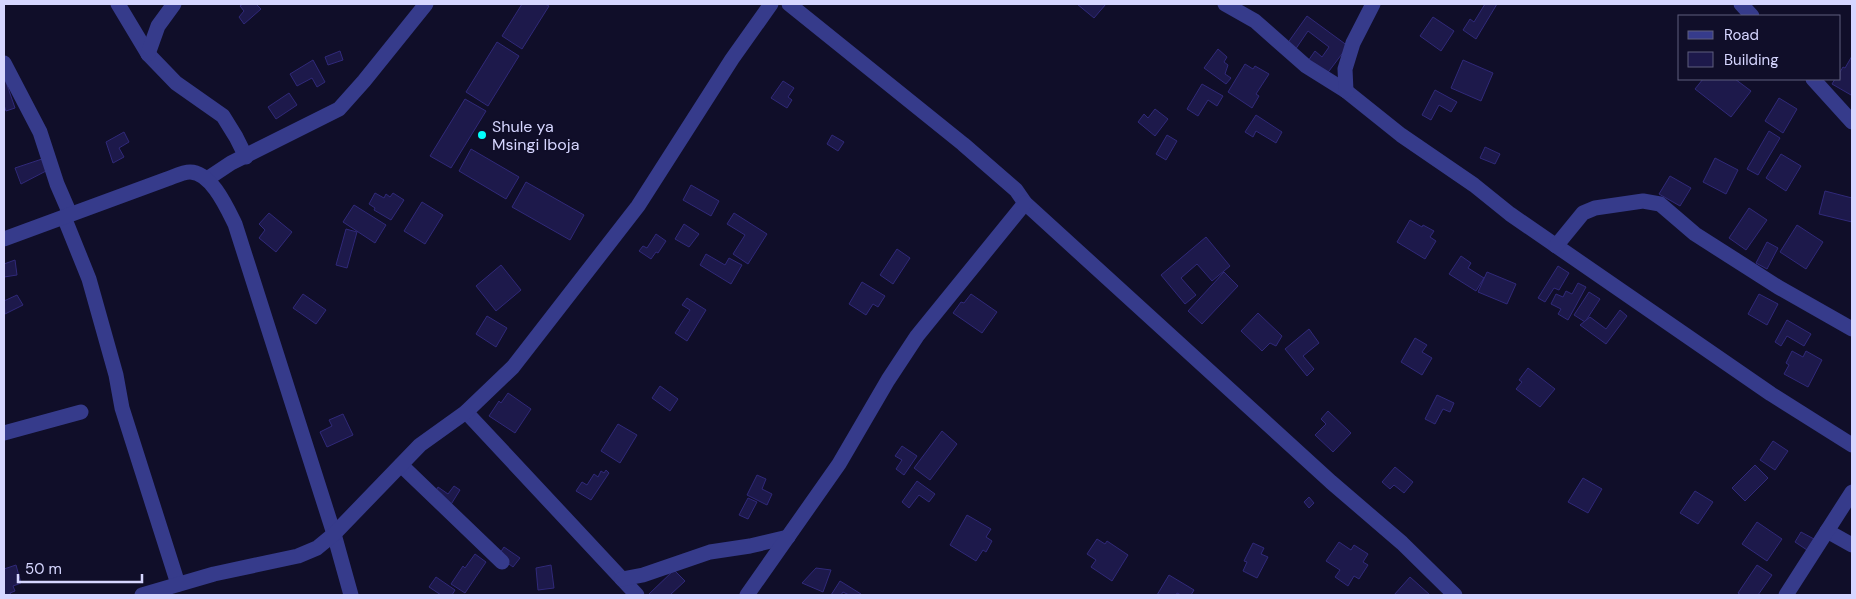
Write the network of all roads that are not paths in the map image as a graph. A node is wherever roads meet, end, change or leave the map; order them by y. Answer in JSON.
{"nodes":[{"id":1,"x":118,"y":4,"type":"edge"},
{"id":2,"x":174,"y":4,"type":"edge"},
{"id":3,"x":426,"y":4,"type":"edge"},
{"id":4,"x":772,"y":4,"type":"edge"},
{"id":5,"x":789,"y":4,"type":"edge"},
{"id":6,"x":1225,"y":4,"type":"edge"},
{"id":7,"x":1374,"y":4,"type":"edge"},
{"id":8,"x":1741,"y":4,"type":"edge"},
{"id":9,"x":1751,"y":15,"type":"edge"},
{"id":10,"x":148,"y":54,"type":"junction"},
{"id":11,"x":4,"y":63,"type":"edge"},
{"id":12,"x":1814,"y":80,"type":"edge"},
{"id":13,"x":1346,"y":91,"type":"junction"},
{"id":14,"x":1852,"y":122,"type":"edge"},
{"id":15,"x":246,"y":157,"type":"junction"},
{"id":16,"x":206,"y":179,"type":"junction"},
{"id":17,"x":1025,"y":202,"type":"junction"},
{"id":18,"x":67,"y":215,"type":"junction"},
{"id":19,"x":4,"y":239,"type":"edge"},
{"id":20,"x":1556,"y":246,"type":"junction"},
{"id":21,"x":1852,"y":329,"type":"edge"},
{"id":22,"x":80,"y":412,"type":"dead end"},
{"id":23,"x":466,"y":412,"type":"junction"},
{"id":24,"x":4,"y":433,"type":"edge"},
{"id":25,"x":1852,"y":445,"type":"edge"},
{"id":26,"x":401,"y":465,"type":"junction"},
{"id":27,"x":1852,"y":492,"type":"edge"},
{"id":28,"x":1828,"y":531,"type":"junction"},
{"id":29,"x":334,"y":534,"type":"junction"},
{"id":30,"x":788,"y":537,"type":"junction"},
{"id":31,"x":1852,"y":545,"type":"edge"},
{"id":32,"x":502,"y":562,"type":"dead end"},
{"id":33,"x":622,"y":579,"type":"junction"},
{"id":34,"x":181,"y":587,"type":"edge"},
{"id":35,"x":142,"y":595,"type":"edge"},
{"id":36,"x":351,"y":595,"type":"edge"},
{"id":37,"x":637,"y":595,"type":"edge"},
{"id":38,"x":747,"y":595,"type":"edge"},
{"id":39,"x":1455,"y":595,"type":"edge"},
{"id":40,"x":1786,"y":595,"type":"edge"}],
"edges":[{"from":1,"to":10,"type":"street"},
{"from":2,"to":10,"type":"street"},
{"from":3,"to":15,"type":"street"},
{"from":4,"to":23,"type":"street"},
{"from":5,"to":17,"type":"street"},
{"from":6,"to":13,"type":"street"},
{"from":7,"to":13,"type":"street"},
{"from":8,"to":9,"type":"street"},
{"from":10,"to":15,"type":"street"},
{"from":11,"to":18,"type":"street"},
{"from":12,"to":14,"type":"street"},
{"from":13,"to":20,"type":"street"},
{"from":15,"to":16,"type":"street"},
{"from":16,"to":18,"type":"street"},
{"from":16,"to":29,"type":"street"},
{"from":17,"to":30,"type":"street"},
{"from":17,"to":39,"type":"street"},
{"from":18,"to":19,"type":"street"},
{"from":18,"to":34,"type":"street"},
{"from":20,"to":21,"type":"street"},
{"from":20,"to":25,"type":"street"},
{"from":22,"to":24,"type":"street"},
{"from":23,"to":26,"type":"street"},
{"from":23,"to":33,"type":"street"},
{"from":26,"to":29,"type":"street"},
{"from":26,"to":32,"type":"street"},
{"from":27,"to":28,"type":"street"},
{"from":28,"to":31,"type":"street"},
{"from":28,"to":40,"type":"street"},
{"from":29,"to":34,"type":"street"},
{"from":29,"to":36,"type":"street"},
{"from":30,"to":33,"type":"street"},
{"from":30,"to":38,"type":"street"},
{"from":33,"to":37,"type":"street"},
{"from":34,"to":35,"type":"street"}]}
